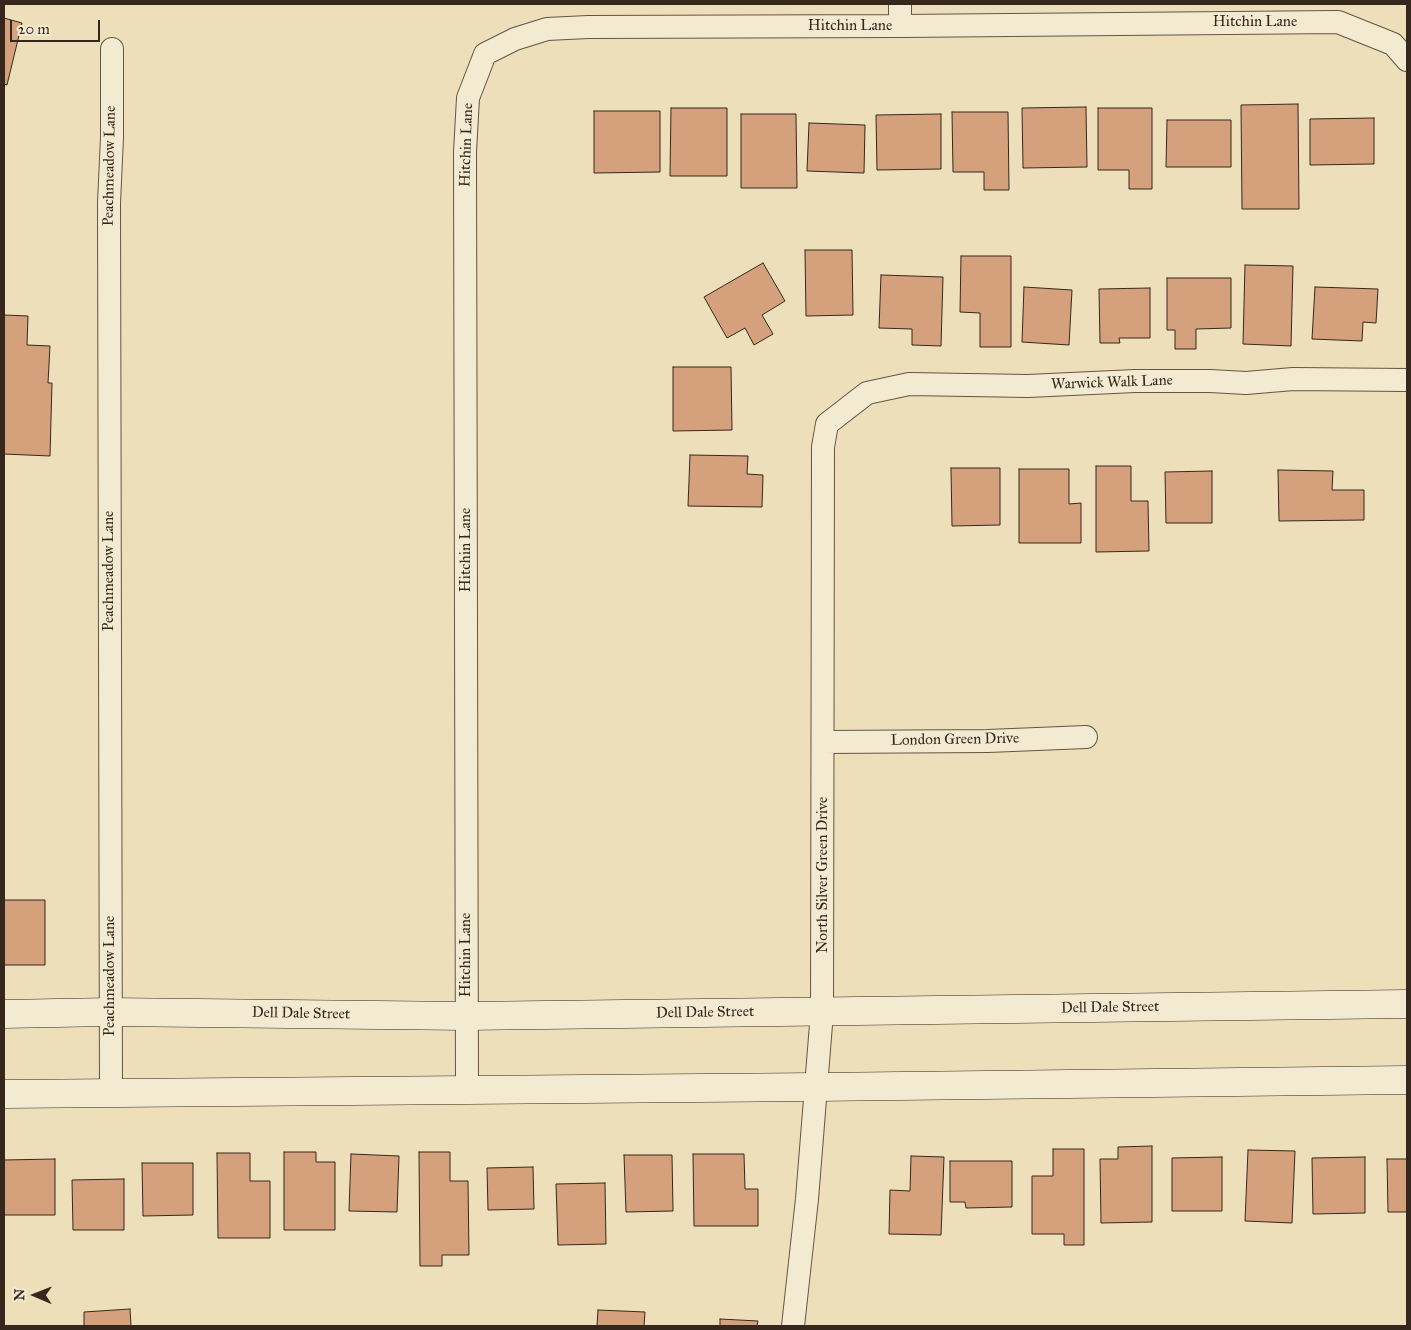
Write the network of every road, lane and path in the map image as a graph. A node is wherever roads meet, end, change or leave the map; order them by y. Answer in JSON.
{"nodes":[{"id":1,"x":900,"y":4,"type":"edge"},
{"id":2,"x":900,"y":26,"type":"junction"},
{"id":3,"x":112,"y":49,"type":"dead end"},
{"id":4,"x":1407,"y":60,"type":"edge"},
{"id":5,"x":1407,"y":380,"type":"edge"},
{"id":6,"x":827,"y":424,"type":"joint"},
{"id":7,"x":1086,"y":737,"type":"dead end"},
{"id":8,"x":823,"y":742,"type":"junction"},
{"id":9,"x":1407,"y":1004,"type":"edge"},
{"id":10,"x":110,"y":1012,"type":"junction"},
{"id":11,"x":822,"y":1012,"type":"junction"},
{"id":12,"x":4,"y":1014,"type":"edge"},
{"id":13,"x":466,"y":1016,"type":"junction"},
{"id":14,"x":1407,"y":1080,"type":"edge"},
{"id":15,"x":816,"y":1087,"type":"junction"},
{"id":16,"x":467,"y":1090,"type":"junction"},
{"id":17,"x":111,"y":1093,"type":"junction"},
{"id":18,"x":4,"y":1094,"type":"edge"},
{"id":19,"x":793,"y":1326,"type":"edge"}],
"edges":[{"from":1,"to":2,"type":"street"},
{"from":2,"to":4,"type":"street","name":"Hitchin Lane"},
{"from":2,"to":13,"type":"street","name":"Hitchin Lane"},
{"from":3,"to":10,"type":"street","name":"Peachmeadow Lane"},
{"from":5,"to":6,"type":"street","name":"Warwick Walk Lane"},
{"from":6,"to":8,"type":"street","name":"North Silver Green Drive"},
{"from":7,"to":8,"type":"street","name":"London Green Drive"},
{"from":8,"to":11,"type":"street","name":"North Silver Green Drive"},
{"from":9,"to":11,"type":"main road","name":"Dell Dale Street"},
{"from":10,"to":12,"type":"main road","name":"Dell Dale Street"},
{"from":10,"to":13,"type":"main road","name":"Dell Dale Street"},
{"from":10,"to":17,"type":"street","name":"Peachmeadow Lane"},
{"from":11,"to":13,"type":"main road","name":"Dell Dale Street"},
{"from":11,"to":15,"type":"street","name":"North Silver Green Drive"},
{"from":13,"to":16,"type":"street","name":"Hitchin Lane"},
{"from":14,"to":15,"type":"main road"},
{"from":15,"to":16,"type":"main road"},
{"from":15,"to":19,"type":"street","name":"North Silver Green Drive"},
{"from":16,"to":17,"type":"main road"},
{"from":17,"to":18,"type":"main road"}]}
